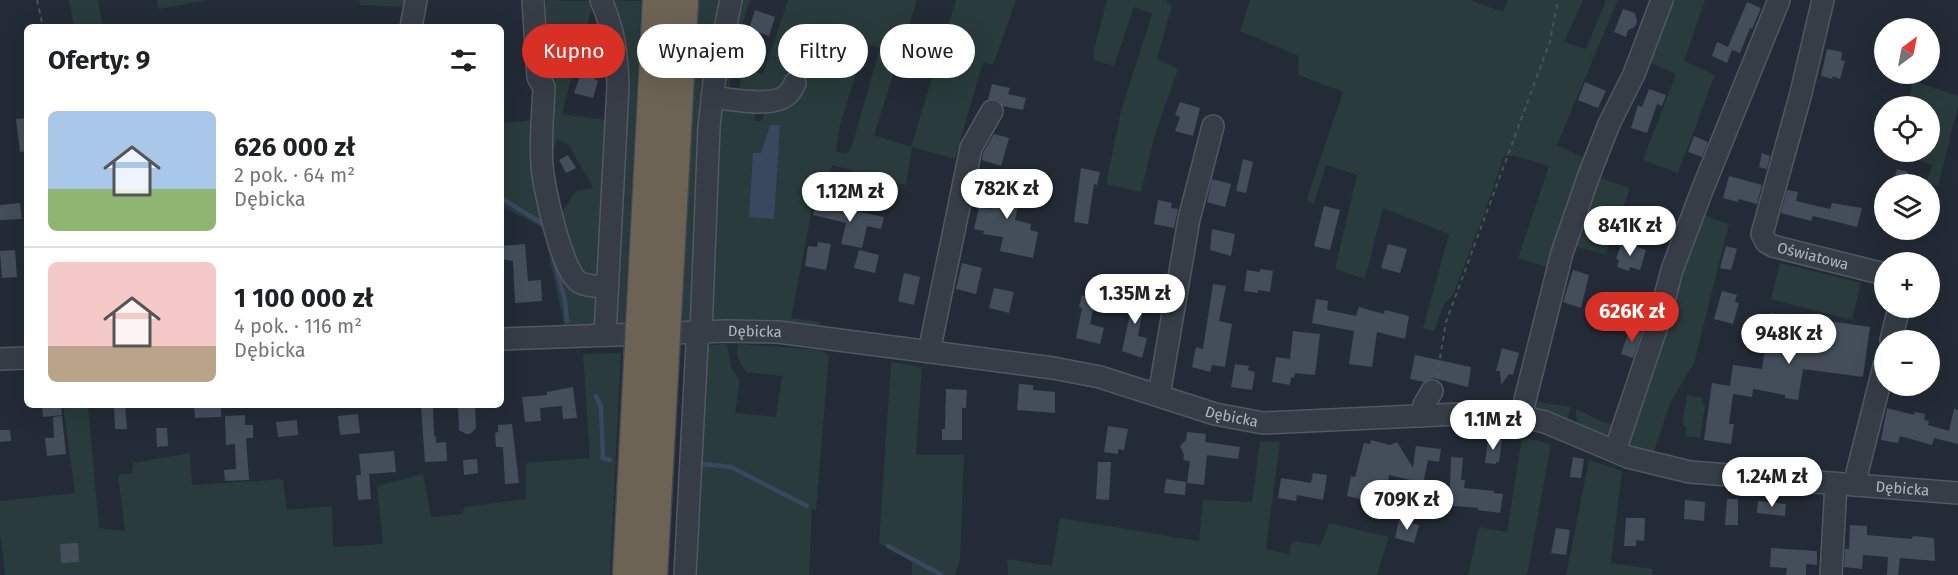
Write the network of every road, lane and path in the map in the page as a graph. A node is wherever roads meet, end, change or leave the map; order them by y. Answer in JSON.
{"nodes":[{"id":1,"x":37,"y":0,"type":"edge"},
{"id":2,"x":416,"y":0,"type":"edge"},
{"id":3,"x":533,"y":0,"type":"edge"},
{"id":4,"x":601,"y":0,"type":"edge"},
{"id":5,"x":658,"y":0,"type":"edge"},
{"id":6,"x":682,"y":0,"type":"edge"},
{"id":7,"x":731,"y":0,"type":"edge"},
{"id":8,"x":1558,"y":0,"type":"edge"},
{"id":9,"x":1662,"y":0,"type":"edge"},
{"id":10,"x":1779,"y":0,"type":"edge"},
{"id":11,"x":1823,"y":0,"type":"edge"},
{"id":12,"x":42,"y":24,"type":"edge"},
{"id":13,"x":412,"y":24,"type":"edge"},
{"id":14,"x":795,"y":83,"type":"dead end"},
{"id":15,"x":713,"y":90,"type":"junction"},
{"id":16,"x":992,"y":111,"type":"dead end"},
{"id":17,"x":1213,"y":126,"type":"dead end"},
{"id":18,"x":1874,"y":271,"type":"edge"},
{"id":19,"x":606,"y":287,"type":"junction"},
{"id":20,"x":701,"y":332,"type":"junction"},
{"id":21,"x":605,"y":335,"type":"junction"},
{"id":22,"x":504,"y":339,"type":"edge"},
{"id":23,"x":929,"y":352,"type":"junction"},
{"id":24,"x":24,"y":358,"type":"edge"},
{"id":25,"x":0,"y":359,"type":"edge"},
{"id":26,"x":1432,"y":392,"type":"joint"},
{"id":27,"x":1159,"y":395,"type":"junction"},
{"id":28,"x":1874,"y":396,"type":"edge"},
{"id":29,"x":1421,"y":416,"type":"junction"},
{"id":30,"x":1521,"y":416,"type":"junction"},
{"id":31,"x":1615,"y":451,"type":"junction"},
{"id":32,"x":1845,"y":484,"type":"junction"},
{"id":33,"x":1958,"y":493,"type":"edge"},
{"id":34,"x":628,"y":575,"type":"edge"},
{"id":35,"x":652,"y":575,"type":"edge"},
{"id":36,"x":685,"y":575,"type":"edge"},
{"id":37,"x":1831,"y":575,"type":"edge"}],
"edges":[{"from":1,"to":12,"type":"path"},
{"from":2,"to":13,"type":"street"},
{"from":3,"to":19,"type":"street"},
{"from":4,"to":19,"type":"street"},
{"from":5,"to":34,"type":"highway","bridge":true},
{"from":6,"to":35,"type":"highway","bridge":true},
{"from":7,"to":15,"type":"street"},
{"from":8,"to":26,"type":"path"},
{"from":9,"to":30,"type":"street"},
{"from":10,"to":31,"type":"street"},
{"from":11,"to":18,"type":"street","name":"Oświatowa"},
{"from":14,"to":15,"type":"street"},
{"from":15,"to":20,"type":"street"},
{"from":16,"to":23,"type":"street"},
{"from":17,"to":27,"type":"street"},
{"from":19,"to":21,"type":"street"},
{"from":20,"to":21,"type":"street","name":"Dębicka"},
{"from":20,"to":23,"type":"street","name":"Dębicka"},
{"from":20,"to":36,"type":"street"},
{"from":21,"to":22,"type":"street","name":"Dębicka"},
{"from":23,"to":27,"type":"street","name":"Dębicka"},
{"from":24,"to":25,"type":"street"},
{"from":26,"to":29,"type":"street"},
{"from":27,"to":29,"type":"street","name":"Dębicka"},
{"from":28,"to":32,"type":"street"},
{"from":29,"to":30,"type":"street","name":"Dębicka"},
{"from":30,"to":31,"type":"street","name":"Dębicka"},
{"from":31,"to":32,"type":"street","name":"Dębicka"},
{"from":32,"to":33,"type":"street","name":"Dębicka"},
{"from":32,"to":37,"type":"street"}]}
